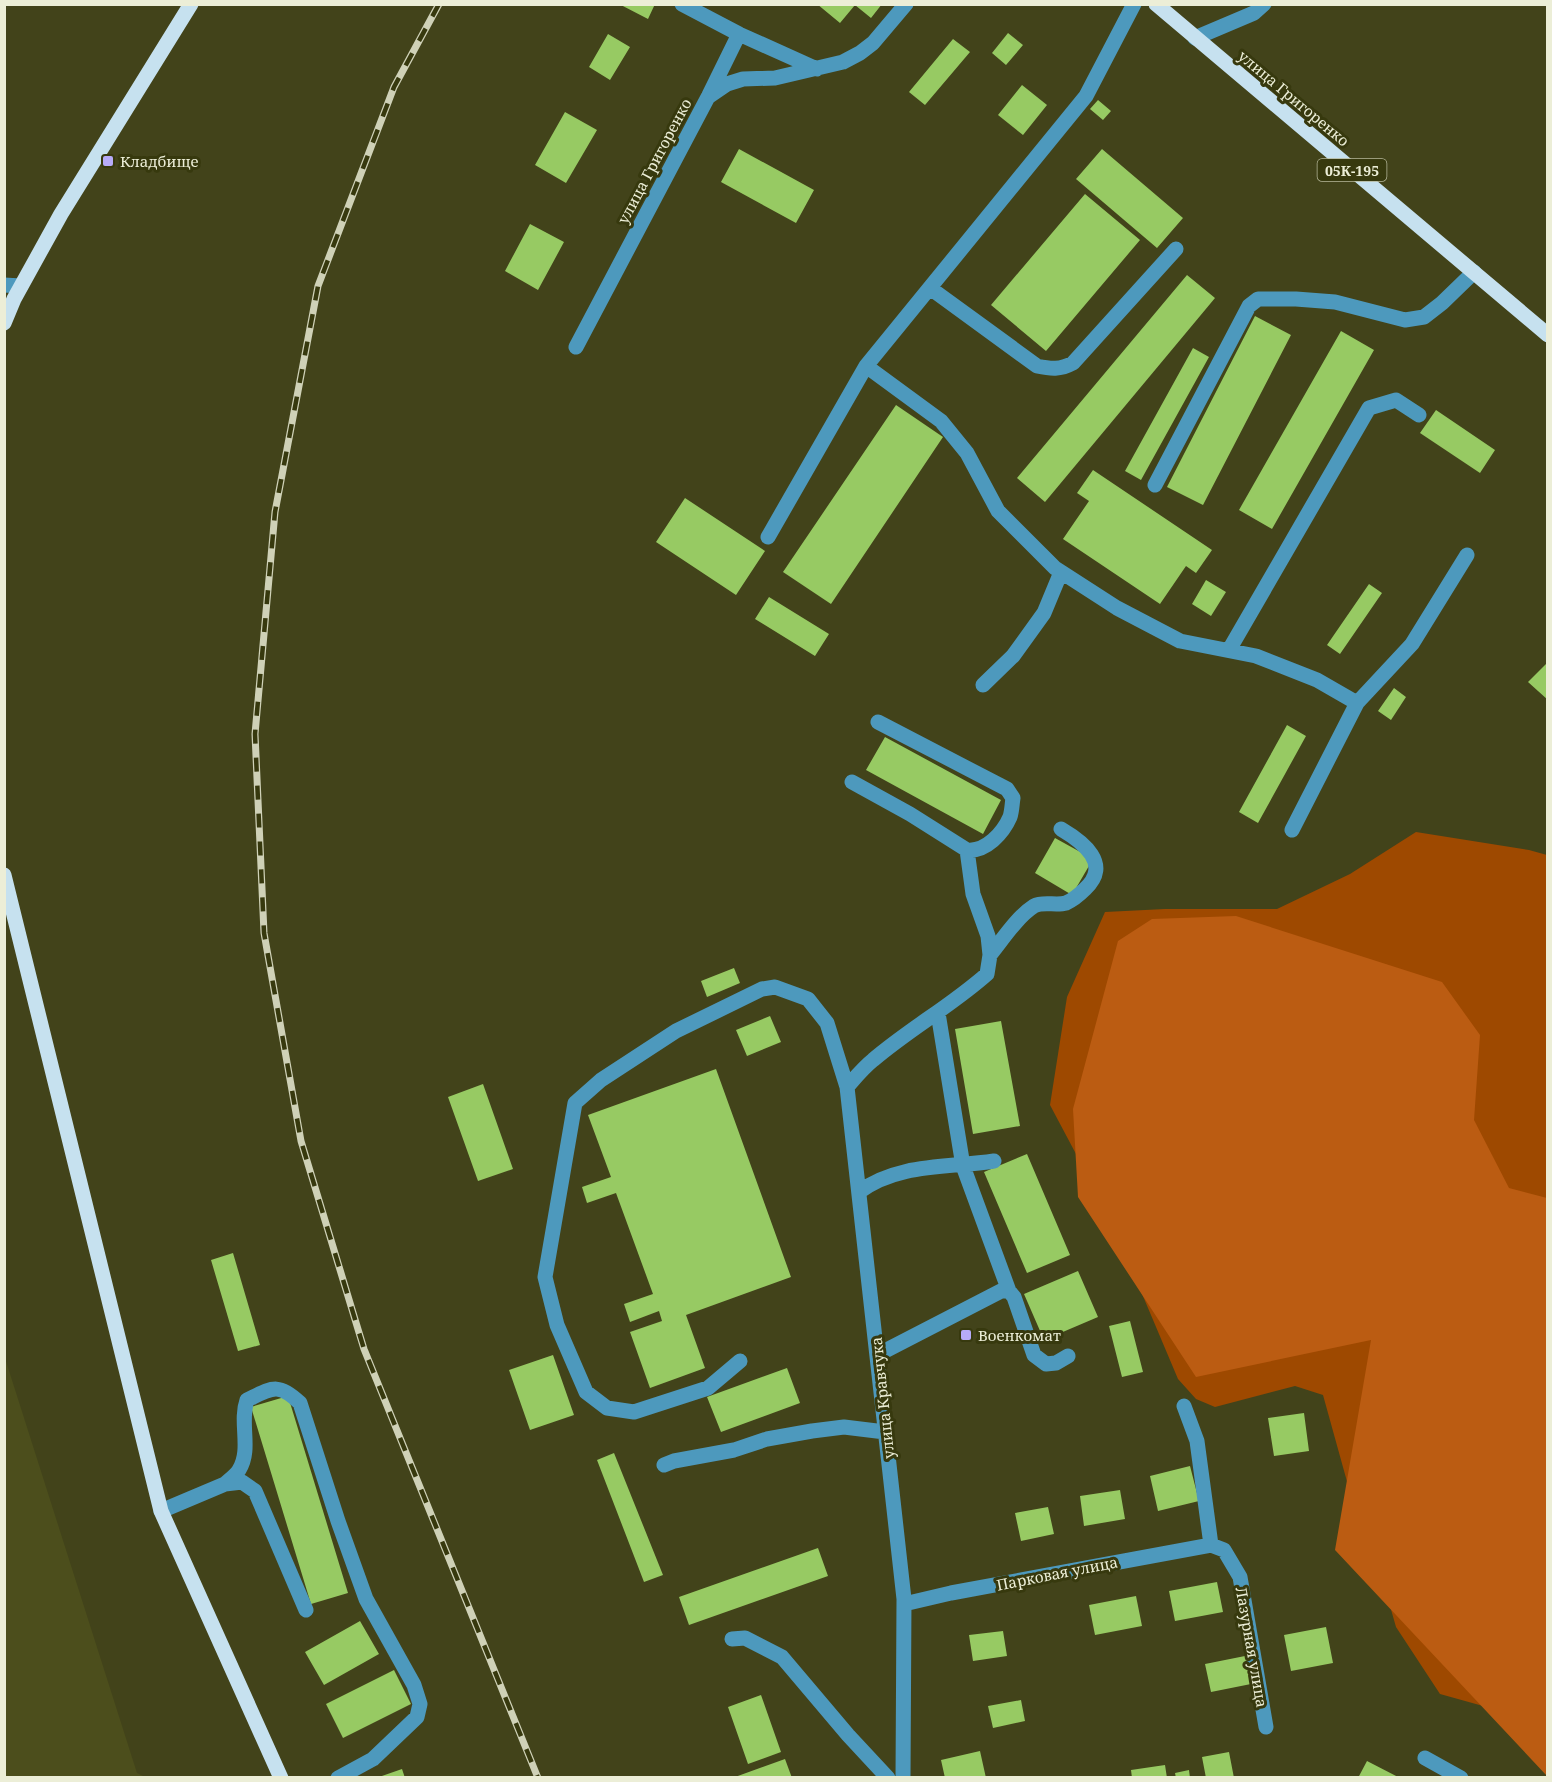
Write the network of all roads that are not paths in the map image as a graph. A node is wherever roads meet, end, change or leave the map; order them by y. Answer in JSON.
{"nodes":[{"id":1,"x":191,"y":4,"type":"edge"},
{"id":2,"x":682,"y":4,"type":"edge"},
{"id":3,"x":906,"y":4,"type":"edge"},
{"id":4,"x":1134,"y":4,"type":"edge"},
{"id":5,"x":1156,"y":4,"type":"edge"},
{"id":6,"x":1264,"y":4,"type":"edge"},
{"id":7,"x":739,"y":34,"type":"junction"},
{"id":8,"x":1195,"y":38,"type":"junction"},
{"id":9,"x":817,"y":69,"type":"junction"},
{"id":10,"x":708,"y":97,"type":"junction"},
{"id":11,"x":1176,"y":249,"type":"dead end"},
{"id":12,"x":1473,"y":272,"type":"junction"},
{"id":13,"x":4,"y":285,"type":"edge"},
{"id":14,"x":21,"y":286,"type":"junction"},
{"id":15,"x":930,"y":288,"type":"junction"},
{"id":16,"x":4,"y":323,"type":"edge"},
{"id":17,"x":1548,"y":335,"type":"edge"},
{"id":18,"x":576,"y":347,"type":"dead end"},
{"id":19,"x":866,"y":366,"type":"junction"},
{"id":20,"x":1419,"y":415,"type":"dead end"},
{"id":21,"x":1155,"y":485,"type":"dead end"},
{"id":22,"x":768,"y":537,"type":"dead end"},
{"id":23,"x":1467,"y":555,"type":"dead end"},
{"id":24,"x":1061,"y":572,"type":"junction"},
{"id":25,"x":1229,"y":650,"type":"junction"},
{"id":26,"x":983,"y":685,"type":"dead end"},
{"id":27,"x":1357,"y":703,"type":"junction"},
{"id":28,"x":878,"y":722,"type":"dead end"},
{"id":29,"x":852,"y":782,"type":"dead end"},
{"id":30,"x":1061,"y":829,"type":"dead end"},
{"id":31,"x":1292,"y":830,"type":"dead end"},
{"id":32,"x":967,"y":850,"type":"junction"},
{"id":33,"x":4,"y":875,"type":"edge"},
{"id":34,"x":990,"y":955,"type":"junction"},
{"id":35,"x":938,"y":1013,"type":"junction"},
{"id":36,"x":847,"y":1087,"type":"junction"},
{"id":37,"x":994,"y":1161,"type":"dead end"},
{"id":38,"x":963,"y":1166,"type":"junction"},
{"id":39,"x":859,"y":1192,"type":"junction"},
{"id":40,"x":1009,"y":1291,"type":"junction"},
{"id":41,"x":877,"y":1355,"type":"junction"},
{"id":42,"x":1068,"y":1356,"type":"dead end"},
{"id":43,"x":740,"y":1361,"type":"dead end"},
{"id":44,"x":1184,"y":1406,"type":"dead end"},
{"id":45,"x":885,"y":1432,"type":"junction"},
{"id":46,"x":664,"y":1465,"type":"dead end"},
{"id":47,"x":225,"y":1484,"type":"junction"},
{"id":48,"x":161,"y":1511,"type":"junction"},
{"id":49,"x":1211,"y":1545,"type":"junction"},
{"id":50,"x":904,"y":1604,"type":"junction"},
{"id":51,"x":306,"y":1610,"type":"dead end"},
{"id":52,"x":732,"y":1639,"type":"dead end"},
{"id":53,"x":1266,"y":1727,"type":"dead end"},
{"id":54,"x":1425,"y":1758,"type":"dead end"},
{"id":55,"x":281,"y":1778,"type":"edge"},
{"id":56,"x":339,"y":1778,"type":"edge"},
{"id":57,"x":888,"y":1778,"type":"edge"},
{"id":58,"x":903,"y":1778,"type":"edge"},
{"id":59,"x":1461,"y":1778,"type":"edge"}],
"edges":[{"from":1,"to":14,"type":"main road"},
{"from":2,"to":7,"type":"lane"},
{"from":3,"to":9,"type":"lane","name":"улица Григоренко"},
{"from":4,"to":15,"type":"lane"},
{"from":5,"to":8,"type":"main road","name":"улица Григоренко","number":"05К-195"},
{"from":6,"to":8,"type":"lane"},
{"from":7,"to":9,"type":"lane"},
{"from":7,"to":10,"type":"lane"},
{"from":8,"to":12,"type":"main road","name":"улица Григоренко","number":"05К-195"},
{"from":9,"to":10,"type":"lane","name":"улица Григоренко"},
{"from":10,"to":18,"type":"lane","name":"улица Григоренко"},
{"from":11,"to":15,"type":"lane"},
{"from":12,"to":17,"type":"main road","name":"улица Григоренко","number":"05К-195"},
{"from":12,"to":21,"type":"lane"},
{"from":13,"to":14,"type":"lane"},
{"from":14,"to":16,"type":"main road"},
{"from":15,"to":19,"type":"lane"},
{"from":19,"to":22,"type":"lane"},
{"from":19,"to":24,"type":"lane"},
{"from":20,"to":25,"type":"lane"},
{"from":23,"to":27,"type":"lane"},
{"from":24,"to":25,"type":"lane"},
{"from":24,"to":26,"type":"lane"},
{"from":25,"to":27,"type":"lane"},
{"from":27,"to":31,"type":"lane"},
{"from":28,"to":32,"type":"lane"},
{"from":29,"to":32,"type":"lane"},
{"from":30,"to":34,"type":"lane"},
{"from":32,"to":34,"type":"lane"},
{"from":33,"to":48,"type":"main road"},
{"from":34,"to":35,"type":"lane"},
{"from":35,"to":36,"type":"lane"},
{"from":35,"to":38,"type":"lane"},
{"from":36,"to":39,"type":"lane","name":"улица Кравчука"},
{"from":36,"to":43,"type":"lane","name":"улица Кравчука"},
{"from":37,"to":38,"type":"lane"},
{"from":38,"to":39,"type":"lane"},
{"from":38,"to":40,"type":"lane"},
{"from":39,"to":41,"type":"lane","name":"улица Кравчука"},
{"from":40,"to":41,"type":"lane"},
{"from":40,"to":42,"type":"lane"},
{"from":41,"to":45,"type":"lane","name":"улица Кравчука"},
{"from":44,"to":49,"type":"lane"},
{"from":45,"to":46,"type":"lane"},
{"from":45,"to":50,"type":"lane","name":"улица Кравчука"},
{"from":47,"to":48,"type":"lane"},
{"from":47,"to":51,"type":"lane"},
{"from":47,"to":56,"type":"lane"},
{"from":48,"to":55,"type":"main road"},
{"from":49,"to":50,"type":"lane","name":"Парковая улица"},
{"from":49,"to":53,"type":"lane","name":"Лазурная улица"},
{"from":50,"to":58,"type":"lane","name":"улица Кравчука"},
{"from":52,"to":57,"type":"lane"},
{"from":54,"to":59,"type":"lane"}]}
